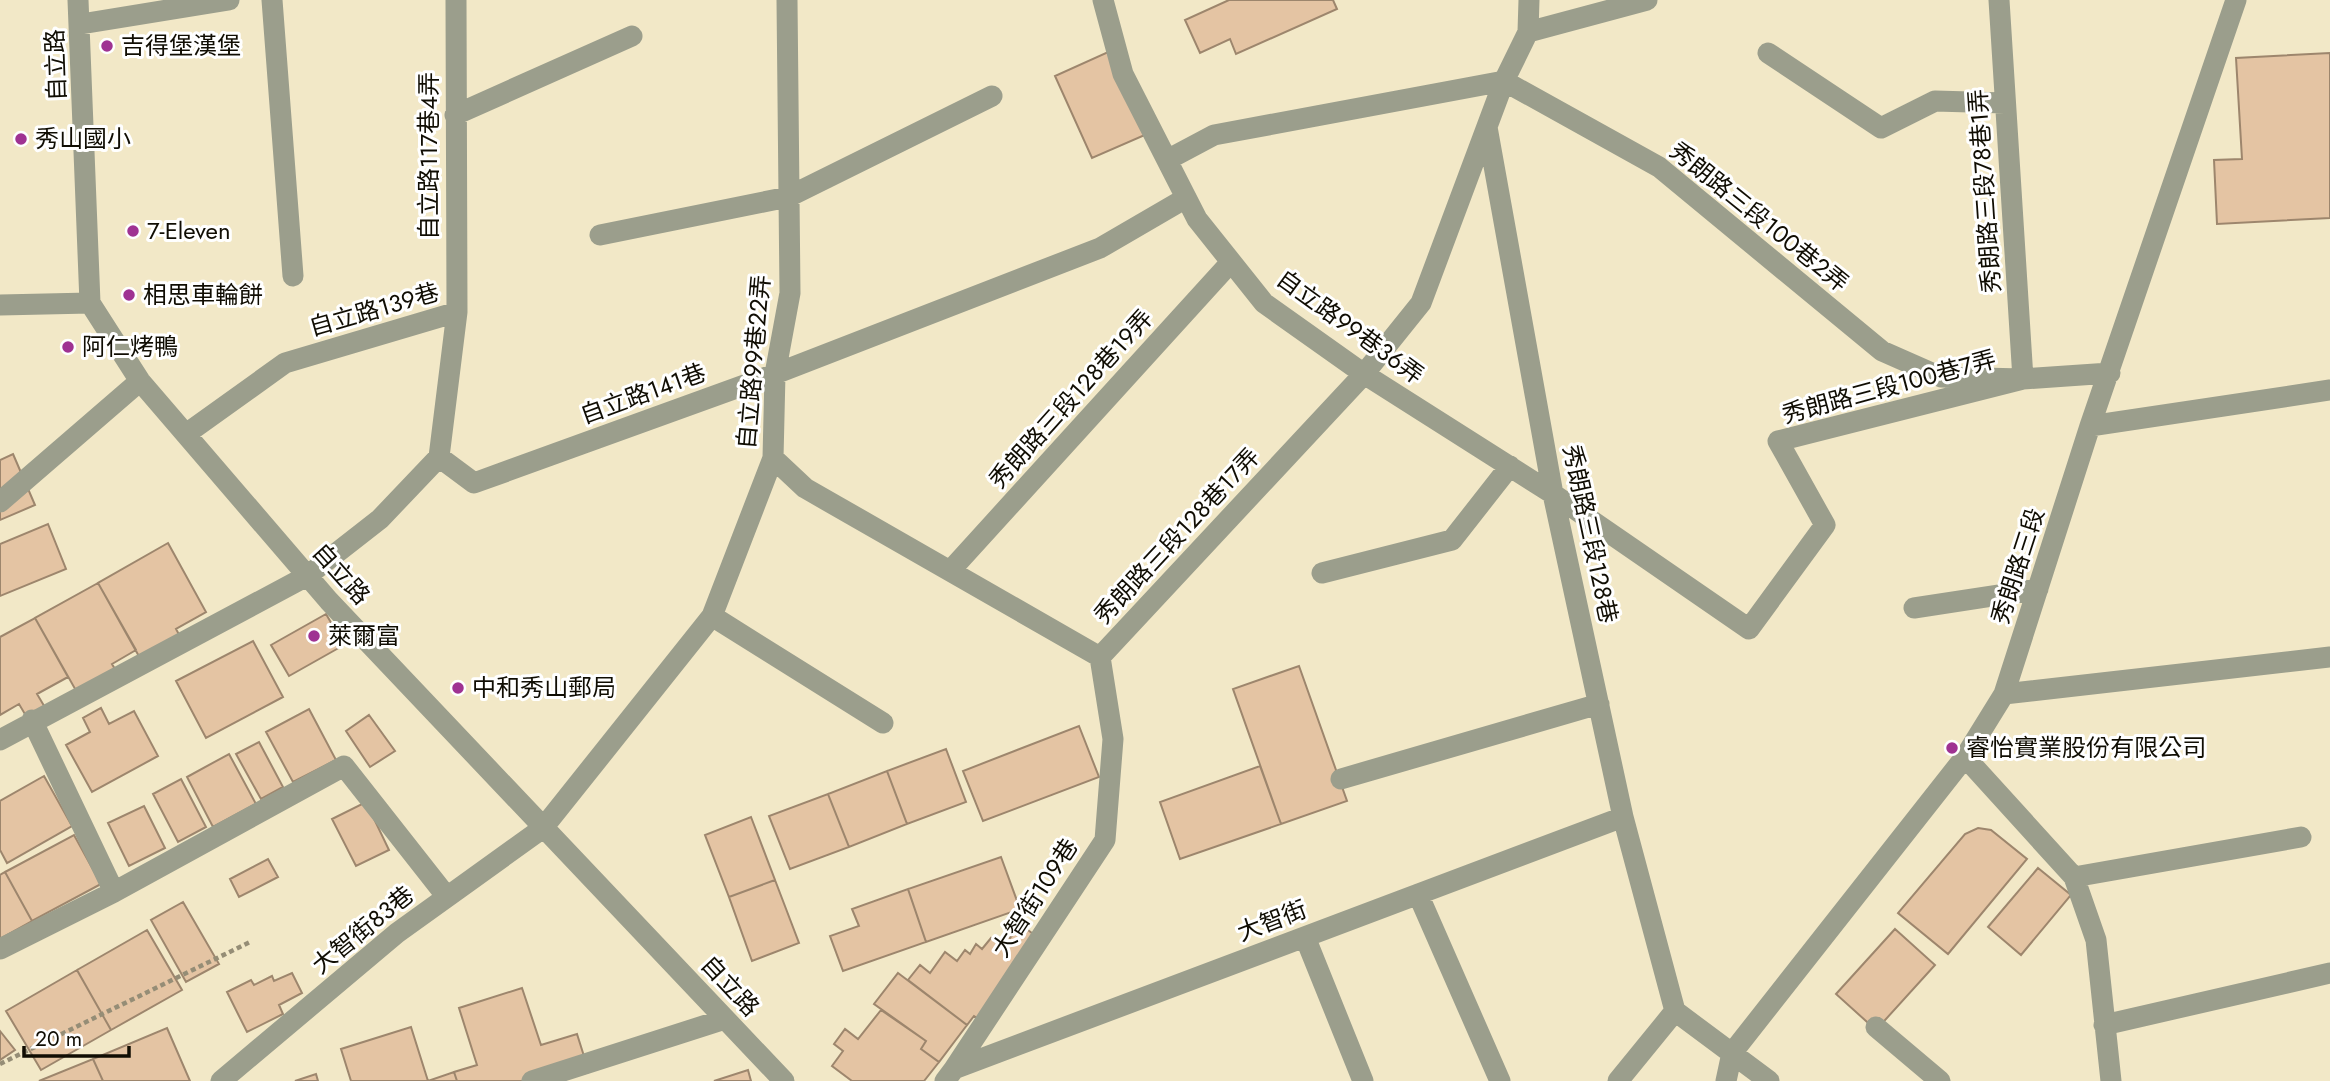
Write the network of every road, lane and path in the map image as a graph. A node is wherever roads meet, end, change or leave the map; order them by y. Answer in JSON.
{"nodes":[{"id":1,"x":78,"y":0,"type":"edge"},
{"id":2,"x":229,"y":0,"type":"edge"},
{"id":3,"x":272,"y":0,"type":"edge"},
{"id":4,"x":456,"y":0,"type":"edge"},
{"id":5,"x":788,"y":0,"type":"edge"},
{"id":6,"x":1103,"y":0,"type":"edge"},
{"id":7,"x":1529,"y":0,"type":"edge"},
{"id":8,"x":1647,"y":0,"type":"edge"},
{"id":9,"x":1999,"y":0,"type":"edge"},
{"id":10,"x":2236,"y":0,"type":"edge"},
{"id":11,"x":81,"y":24,"type":"junction"},
{"id":12,"x":1528,"y":33,"type":"junction"},
{"id":13,"x":632,"y":36,"type":"dead end"},
{"id":14,"x":1768,"y":53,"type":"dead end"},
{"id":15,"x":1504,"y":81,"type":"junction"},
{"id":16,"x":992,"y":96,"type":"dead end"},
{"id":17,"x":2005,"y":103,"type":"junction"},
{"id":18,"x":455,"y":115,"type":"junction"},
{"id":19,"x":1487,"y":127,"type":"junction"},
{"id":20,"x":1167,"y":160,"type":"junction"},
{"id":21,"x":788,"y":197,"type":"junction"},
{"id":22,"x":1186,"y":198,"type":"junction"},
{"id":23,"x":600,"y":234,"type":"dead end"},
{"id":24,"x":1231,"y":262,"type":"junction"},
{"id":25,"x":293,"y":276,"type":"dead end"},
{"id":26,"x":90,"y":303,"type":"junction"},
{"id":27,"x":0,"y":305,"type":"edge"},
{"id":28,"x":457,"y":312,"type":"junction"},
{"id":29,"x":2110,"y":373,"type":"junction"},
{"id":30,"x":775,"y":374,"type":"junction"},
{"id":31,"x":1364,"y":374,"type":"junction"},
{"id":32,"x":2023,"y":379,"type":"junction"},
{"id":33,"x":140,"y":381,"type":"junction"},
{"id":34,"x":2330,"y":390,"type":"edge"},
{"id":35,"x":2090,"y":426,"type":"junction"},
{"id":36,"x":186,"y":434,"type":"junction"},
{"id":37,"x":439,"y":457,"type":"junction"},
{"id":38,"x":773,"y":458,"type":"junction"},
{"id":39,"x":1510,"y":466,"type":"junction"},
{"id":40,"x":1553,"y":494,"type":"junction"},
{"id":41,"x":0,"y":502,"type":"edge"},
{"id":42,"x":950,"y":571,"type":"junction"},
{"id":43,"x":1322,"y":573,"type":"dead end"},
{"id":44,"x":307,"y":576,"type":"junction"},
{"id":45,"x":2038,"y":589,"type":"junction"},
{"id":46,"x":1914,"y":608,"type":"dead end"},
{"id":47,"x":712,"y":616,"type":"junction"},
{"id":48,"x":1749,"y":629,"type":"joint"},
{"id":49,"x":1100,"y":657,"type":"junction"},
{"id":50,"x":2330,"y":657,"type":"edge"},
{"id":51,"x":2004,"y":694,"type":"junction"},
{"id":52,"x":1599,"y":704,"type":"junction"},
{"id":53,"x":32,"y":720,"type":"junction"},
{"id":54,"x":883,"y":723,"type":"dead end"},
{"id":55,"x":0,"y":740,"type":"edge"},
{"id":56,"x":1965,"y":757,"type":"junction"},
{"id":57,"x":1341,"y":779,"type":"dead end"},
{"id":58,"x":1623,"y":817,"type":"junction"},
{"id":59,"x":543,"y":828,"type":"junction"},
{"id":60,"x":2301,"y":837,"type":"dead end"},
{"id":61,"x":2074,"y":877,"type":"junction"},
{"id":62,"x":114,"y":892,"type":"junction"},
{"id":63,"x":1418,"y":894,"type":"junction"},
{"id":64,"x":447,"y":897,"type":"junction"},
{"id":65,"x":1305,"y":937,"type":"junction"},
{"id":66,"x":250,"y":942,"type":"dead end"},
{"id":67,"x":0,"y":949,"type":"edge"},
{"id":68,"x":2330,"y":973,"type":"edge"},
{"id":69,"x":1675,"y":1012,"type":"junction"},
{"id":70,"x":725,"y":1019,"type":"junction"},
{"id":71,"x":2104,"y":1025,"type":"junction"},
{"id":72,"x":1876,"y":1027,"type":"dead end"},
{"id":73,"x":1732,"y":1054,"type":"junction"},
{"id":74,"x":0,"y":1064,"type":"edge"},
{"id":75,"x":949,"y":1075,"type":"edge"},
{"id":76,"x":221,"y":1081,"type":"edge"},
{"id":77,"x":532,"y":1081,"type":"edge"},
{"id":78,"x":784,"y":1081,"type":"edge"},
{"id":79,"x":1363,"y":1081,"type":"edge"},
{"id":80,"x":1500,"y":1081,"type":"edge"},
{"id":81,"x":1618,"y":1081,"type":"edge"},
{"id":82,"x":1726,"y":1081,"type":"edge"},
{"id":83,"x":1769,"y":1081,"type":"edge"},
{"id":84,"x":1940,"y":1081,"type":"edge"},
{"id":85,"x":2111,"y":1081,"type":"edge"}],
"edges":[{"from":1,"to":11,"type":"street","name":"自立路"},
{"from":2,"to":11,"type":"street"},
{"from":3,"to":25,"type":"street"},
{"from":4,"to":18,"type":"street","name":"自立路117巷4弄"},
{"from":5,"to":21,"type":"street","name":"自立路99巷22弄"},
{"from":6,"to":20,"type":"street","name":"自立路99巷36弄"},
{"from":7,"to":12,"type":"street"},
{"from":8,"to":12,"type":"street"},
{"from":9,"to":17,"type":"street","name":"秀朗路三段78巷1弄"},
{"from":10,"to":29,"type":"street","name":"秀朗路三段"},
{"from":11,"to":26,"type":"street","name":"自立路"},
{"from":12,"to":15,"type":"street"},
{"from":13,"to":18,"type":"street"},
{"from":14,"to":17,"type":"street"},
{"from":15,"to":19,"type":"street"},
{"from":15,"to":20,"type":"street"},
{"from":15,"to":32,"type":"street","name":"秀朗路三段100巷2弄"},
{"from":16,"to":21,"type":"street"},
{"from":17,"to":32,"type":"street","name":"秀朗路三段78巷1弄"},
{"from":18,"to":28,"type":"street","name":"自立路117巷4弄"},
{"from":19,"to":31,"type":"street","name":"秀朗路三段128巷17弄"},
{"from":19,"to":40,"type":"street","name":"秀朗路三段128巷"},
{"from":20,"to":22,"type":"street","name":"自立路99巷36弄"},
{"from":21,"to":23,"type":"street"},
{"from":21,"to":30,"type":"street","name":"自立路99巷22弄"},
{"from":22,"to":24,"type":"street","name":"自立路99巷36弄"},
{"from":22,"to":30,"type":"street","name":"自立路141巷"},
{"from":24,"to":31,"type":"street","name":"自立路99巷36弄"},
{"from":24,"to":42,"type":"street","name":"秀朗路三段128巷19弄"},
{"from":26,"to":27,"type":"street"},
{"from":26,"to":33,"type":"street","name":"自立路"},
{"from":28,"to":36,"type":"street","name":"自立路139巷"},
{"from":28,"to":37,"type":"street","name":"自立路139巷"},
{"from":29,"to":32,"type":"street"},
{"from":29,"to":35,"type":"street","name":"秀朗路三段"},
{"from":30,"to":37,"type":"street","name":"自立路141巷"},
{"from":30,"to":38,"type":"street","name":"自立路99巷22弄"},
{"from":31,"to":39,"type":"street","name":"自立路99巷36弄"},
{"from":31,"to":49,"type":"street","name":"秀朗路三段128巷17弄"},
{"from":32,"to":48,"type":"street","name":"秀朗路三段100巷7弄"},
{"from":33,"to":36,"type":"street","name":"自立路"},
{"from":33,"to":41,"type":"street"},
{"from":34,"to":35,"type":"street"},
{"from":35,"to":45,"type":"street","name":"秀朗路三段"},
{"from":36,"to":44,"type":"street","name":"自立路"},
{"from":37,"to":44,"type":"street"},
{"from":38,"to":42,"type":"street","name":"秀朗路三段128巷17弄"},
{"from":38,"to":47,"type":"street","name":"自立路99巷22弄"},
{"from":39,"to":40,"type":"street","name":"自立路99巷36弄"},
{"from":39,"to":43,"type":"street"},
{"from":40,"to":48,"type":"street","name":"自立路99巷36弄"},
{"from":40,"to":52,"type":"street","name":"秀朗路三段128巷"},
{"from":42,"to":49,"type":"street","name":"秀朗路三段128巷17弄"},
{"from":44,"to":53,"type":"street"},
{"from":44,"to":59,"type":"street","name":"自立路"},
{"from":45,"to":46,"type":"street"},
{"from":45,"to":51,"type":"street","name":"秀朗路三段"},
{"from":47,"to":54,"type":"street"},
{"from":47,"to":59,"type":"street","name":"自立路99巷22弄"},
{"from":49,"to":75,"type":"street","name":"大智街109巷"},
{"from":50,"to":51,"type":"street"},
{"from":51,"to":56,"type":"street","name":"秀朗路三段"},
{"from":52,"to":57,"type":"street"},
{"from":52,"to":58,"type":"street","name":"秀朗路三段128巷"},
{"from":53,"to":55,"type":"street"},
{"from":53,"to":62,"type":"street"},
{"from":56,"to":61,"type":"street"},
{"from":56,"to":73,"type":"street","name":"秀朗路三段"},
{"from":58,"to":63,"type":"street","name":"大智街"},
{"from":58,"to":69,"type":"street","name":"秀朗路三段128巷"},
{"from":59,"to":64,"type":"street","name":"大智街83巷"},
{"from":59,"to":70,"type":"street","name":"自立路"},
{"from":60,"to":61,"type":"street"},
{"from":61,"to":71,"type":"street"},
{"from":62,"to":64,"type":"street"},
{"from":62,"to":67,"type":"street"},
{"from":63,"to":65,"type":"street","name":"大智街"},
{"from":63,"to":80,"type":"street"},
{"from":64,"to":76,"type":"street","name":"大智街83巷"},
{"from":65,"to":75,"type":"street","name":"大智街"},
{"from":65,"to":79,"type":"street"},
{"from":66,"to":74,"type":"path"},
{"from":68,"to":71,"type":"street"},
{"from":69,"to":73,"type":"street"},
{"from":69,"to":81,"type":"street"},
{"from":70,"to":77,"type":"street"},
{"from":70,"to":78,"type":"street","name":"自立路"},
{"from":71,"to":85,"type":"street"},
{"from":72,"to":84,"type":"street"},
{"from":73,"to":82,"type":"street","name":"秀朗路三段"},
{"from":73,"to":83,"type":"street"}]}
